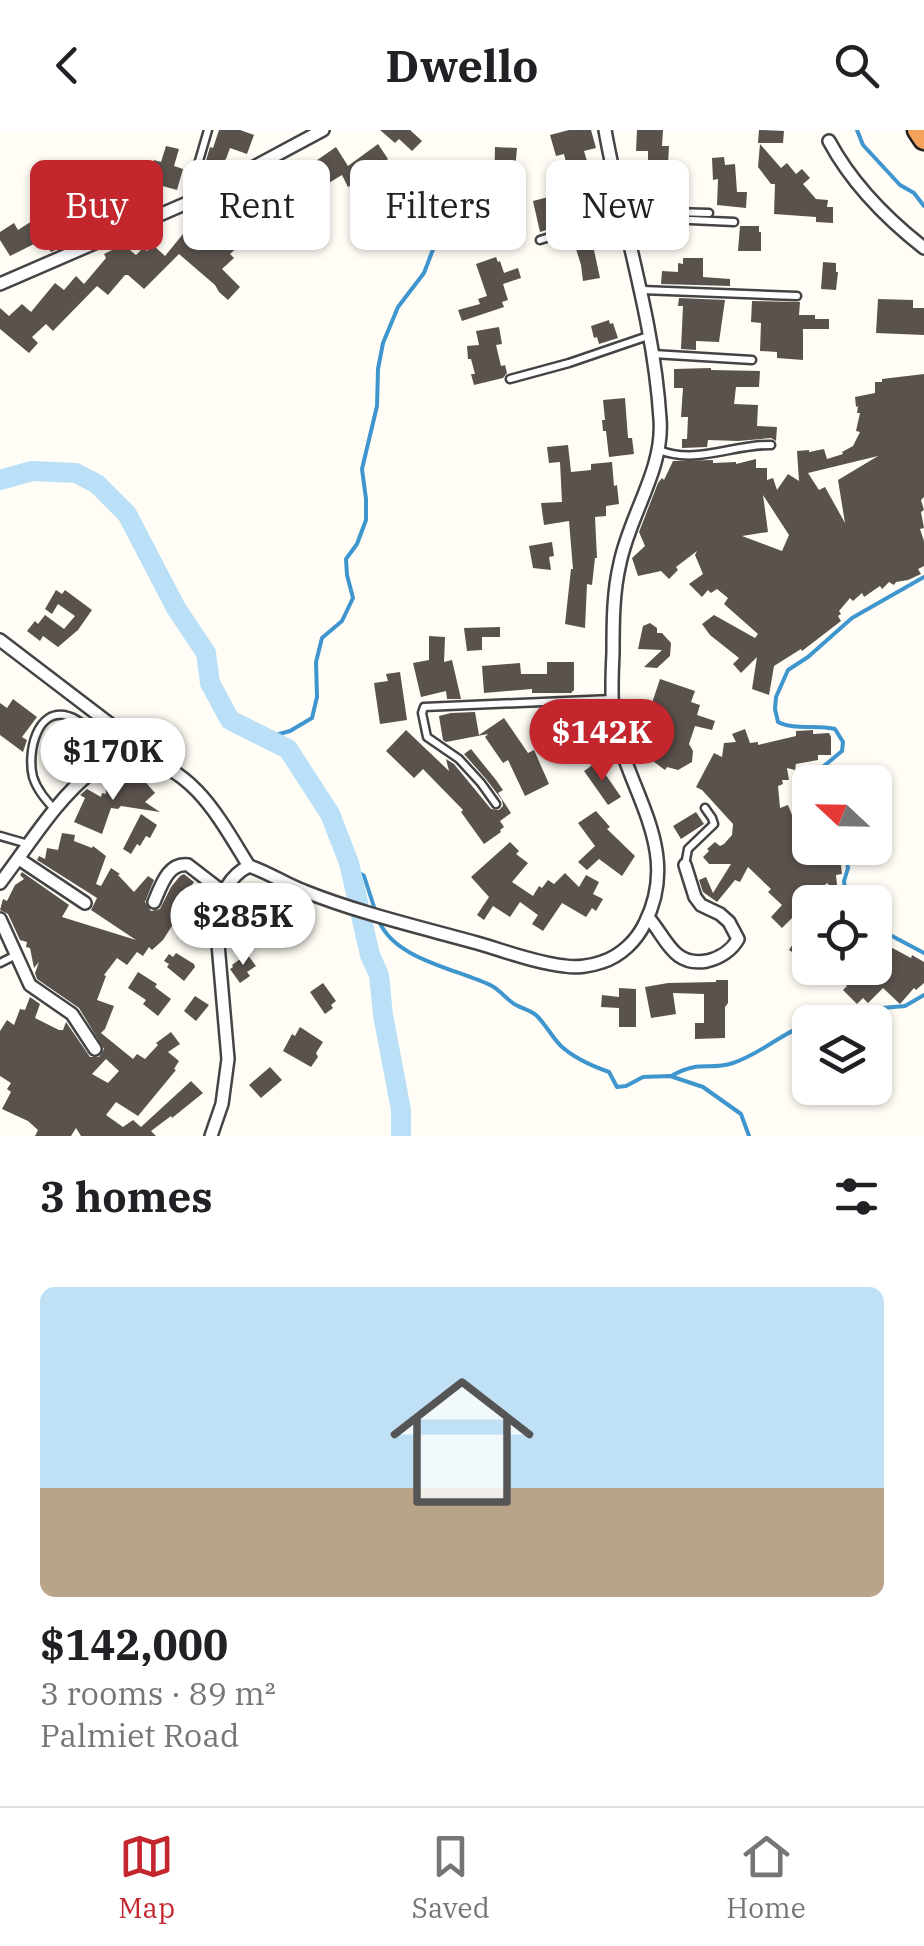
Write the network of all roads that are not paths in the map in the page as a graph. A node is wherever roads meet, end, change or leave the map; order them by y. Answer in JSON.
{"nodes":[{"id":1,"x":208,"y":130,"type":"edge"},
{"id":2,"x":323,"y":130,"type":"edge"},
{"id":3,"x":605,"y":130,"type":"edge"},
{"id":4,"x":918,"y":130,"type":"edge"},
{"id":5,"x":924,"y":139,"type":"edge"},
{"id":6,"x":829,"y":141,"type":"dead end"},
{"id":7,"x":199,"y":160,"type":"edge"},
{"id":8,"x":267,"y":160,"type":"edge"},
{"id":9,"x":611,"y":160,"type":"edge"},
{"id":10,"x":183,"y":204,"type":"edge"},
{"id":11,"x":689,"y":212,"type":"edge"},
{"id":12,"x":709,"y":213,"type":"dead end"},
{"id":13,"x":689,"y":219,"type":"edge"},
{"id":14,"x":734,"y":222,"type":"dead end"},
{"id":15,"x":546,"y":238,"type":"edge"},
{"id":16,"x":540,"y":240,"type":"dead end"},
{"id":17,"x":924,"y":248,"type":"edge"},
{"id":18,"x":631,"y":250,"type":"edge"},
{"id":19,"x":0,"y":284,"type":"edge"},
{"id":20,"x":642,"y":290,"type":"junction"},
{"id":21,"x":797,"y":296,"type":"dead end"},
{"id":22,"x":649,"y":336,"type":"junction"},
{"id":23,"x":654,"y":354,"type":"junction"},
{"id":24,"x":752,"y":360,"type":"dead end"},
{"id":25,"x":510,"y":379,"type":"dead end"},
{"id":26,"x":772,"y":445,"type":"dead end"},
{"id":27,"x":659,"y":450,"type":"junction"},
{"id":28,"x":0,"y":640,"type":"edge"},
{"id":29,"x":612,"y":699,"type":"junction"},
{"id":30,"x":126,"y":758,"type":"junction"},
{"id":31,"x":496,"y":804,"type":"dead end"},
{"id":32,"x":705,"y":808,"type":"dead end"},
{"id":33,"x":56,"y":811,"type":"junction"},
{"id":34,"x":0,"y":836,"type":"edge"},
{"id":35,"x":29,"y":845,"type":"junction"},
{"id":36,"x":20,"y":859,"type":"junction"},
{"id":37,"x":249,"y":866,"type":"junction"},
{"id":38,"x":685,"y":866,"type":"joint"},
{"id":39,"x":0,"y":883,"type":"edge"},
{"id":40,"x":223,"y":892,"type":"junction"},
{"id":41,"x":154,"y":902,"type":"dead end"},
{"id":42,"x":85,"y":903,"type":"dead end"},
{"id":43,"x":648,"y":918,"type":"junction"},
{"id":44,"x":0,"y":919,"type":"edge"},
{"id":45,"x":16,"y":955,"type":"junction"},
{"id":46,"x":0,"y":963,"type":"edge"},
{"id":47,"x":95,"y":1049,"type":"dead end"},
{"id":48,"x":211,"y":1136,"type":"edge"}],
"edges":[{"from":1,"to":7,"type":"lane"},
{"from":2,"to":8,"type":"street"},
{"from":3,"to":9,"type":"street"},
{"from":4,"to":5,"type":"highway"},
{"from":6,"to":17,"type":"street"},
{"from":10,"to":19,"type":"street"},
{"from":11,"to":12,"type":"lane"},
{"from":13,"to":14,"type":"lane"},
{"from":15,"to":16,"type":"lane"},
{"from":18,"to":20,"type":"street"},
{"from":20,"to":21,"type":"lane"},
{"from":20,"to":22,"type":"street"},
{"from":22,"to":23,"type":"street"},
{"from":22,"to":25,"type":"lane"},
{"from":23,"to":24,"type":"lane"},
{"from":23,"to":27,"type":"street"},
{"from":26,"to":27,"type":"lane"},
{"from":27,"to":29,"type":"street"},
{"from":28,"to":30,"type":"street"},
{"from":29,"to":31,"type":"lane"},
{"from":29,"to":43,"type":"street"},
{"from":30,"to":33,"type":"street"},
{"from":30,"to":33,"type":"lane"},
{"from":30,"to":37,"type":"street"},
{"from":32,"to":38,"type":"lane"},
{"from":33,"to":35,"type":"street"},
{"from":34,"to":35,"type":"lane"},
{"from":35,"to":36,"type":"street"},
{"from":36,"to":39,"type":"street"},
{"from":36,"to":42,"type":"street"},
{"from":37,"to":40,"type":"street"},
{"from":37,"to":43,"type":"street"},
{"from":38,"to":43,"type":"street"},
{"from":40,"to":41,"type":"street"},
{"from":40,"to":48,"type":"street"},
{"from":44,"to":45,"type":"street"},
{"from":45,"to":46,"type":"lane"},
{"from":45,"to":47,"type":"street"}]}
